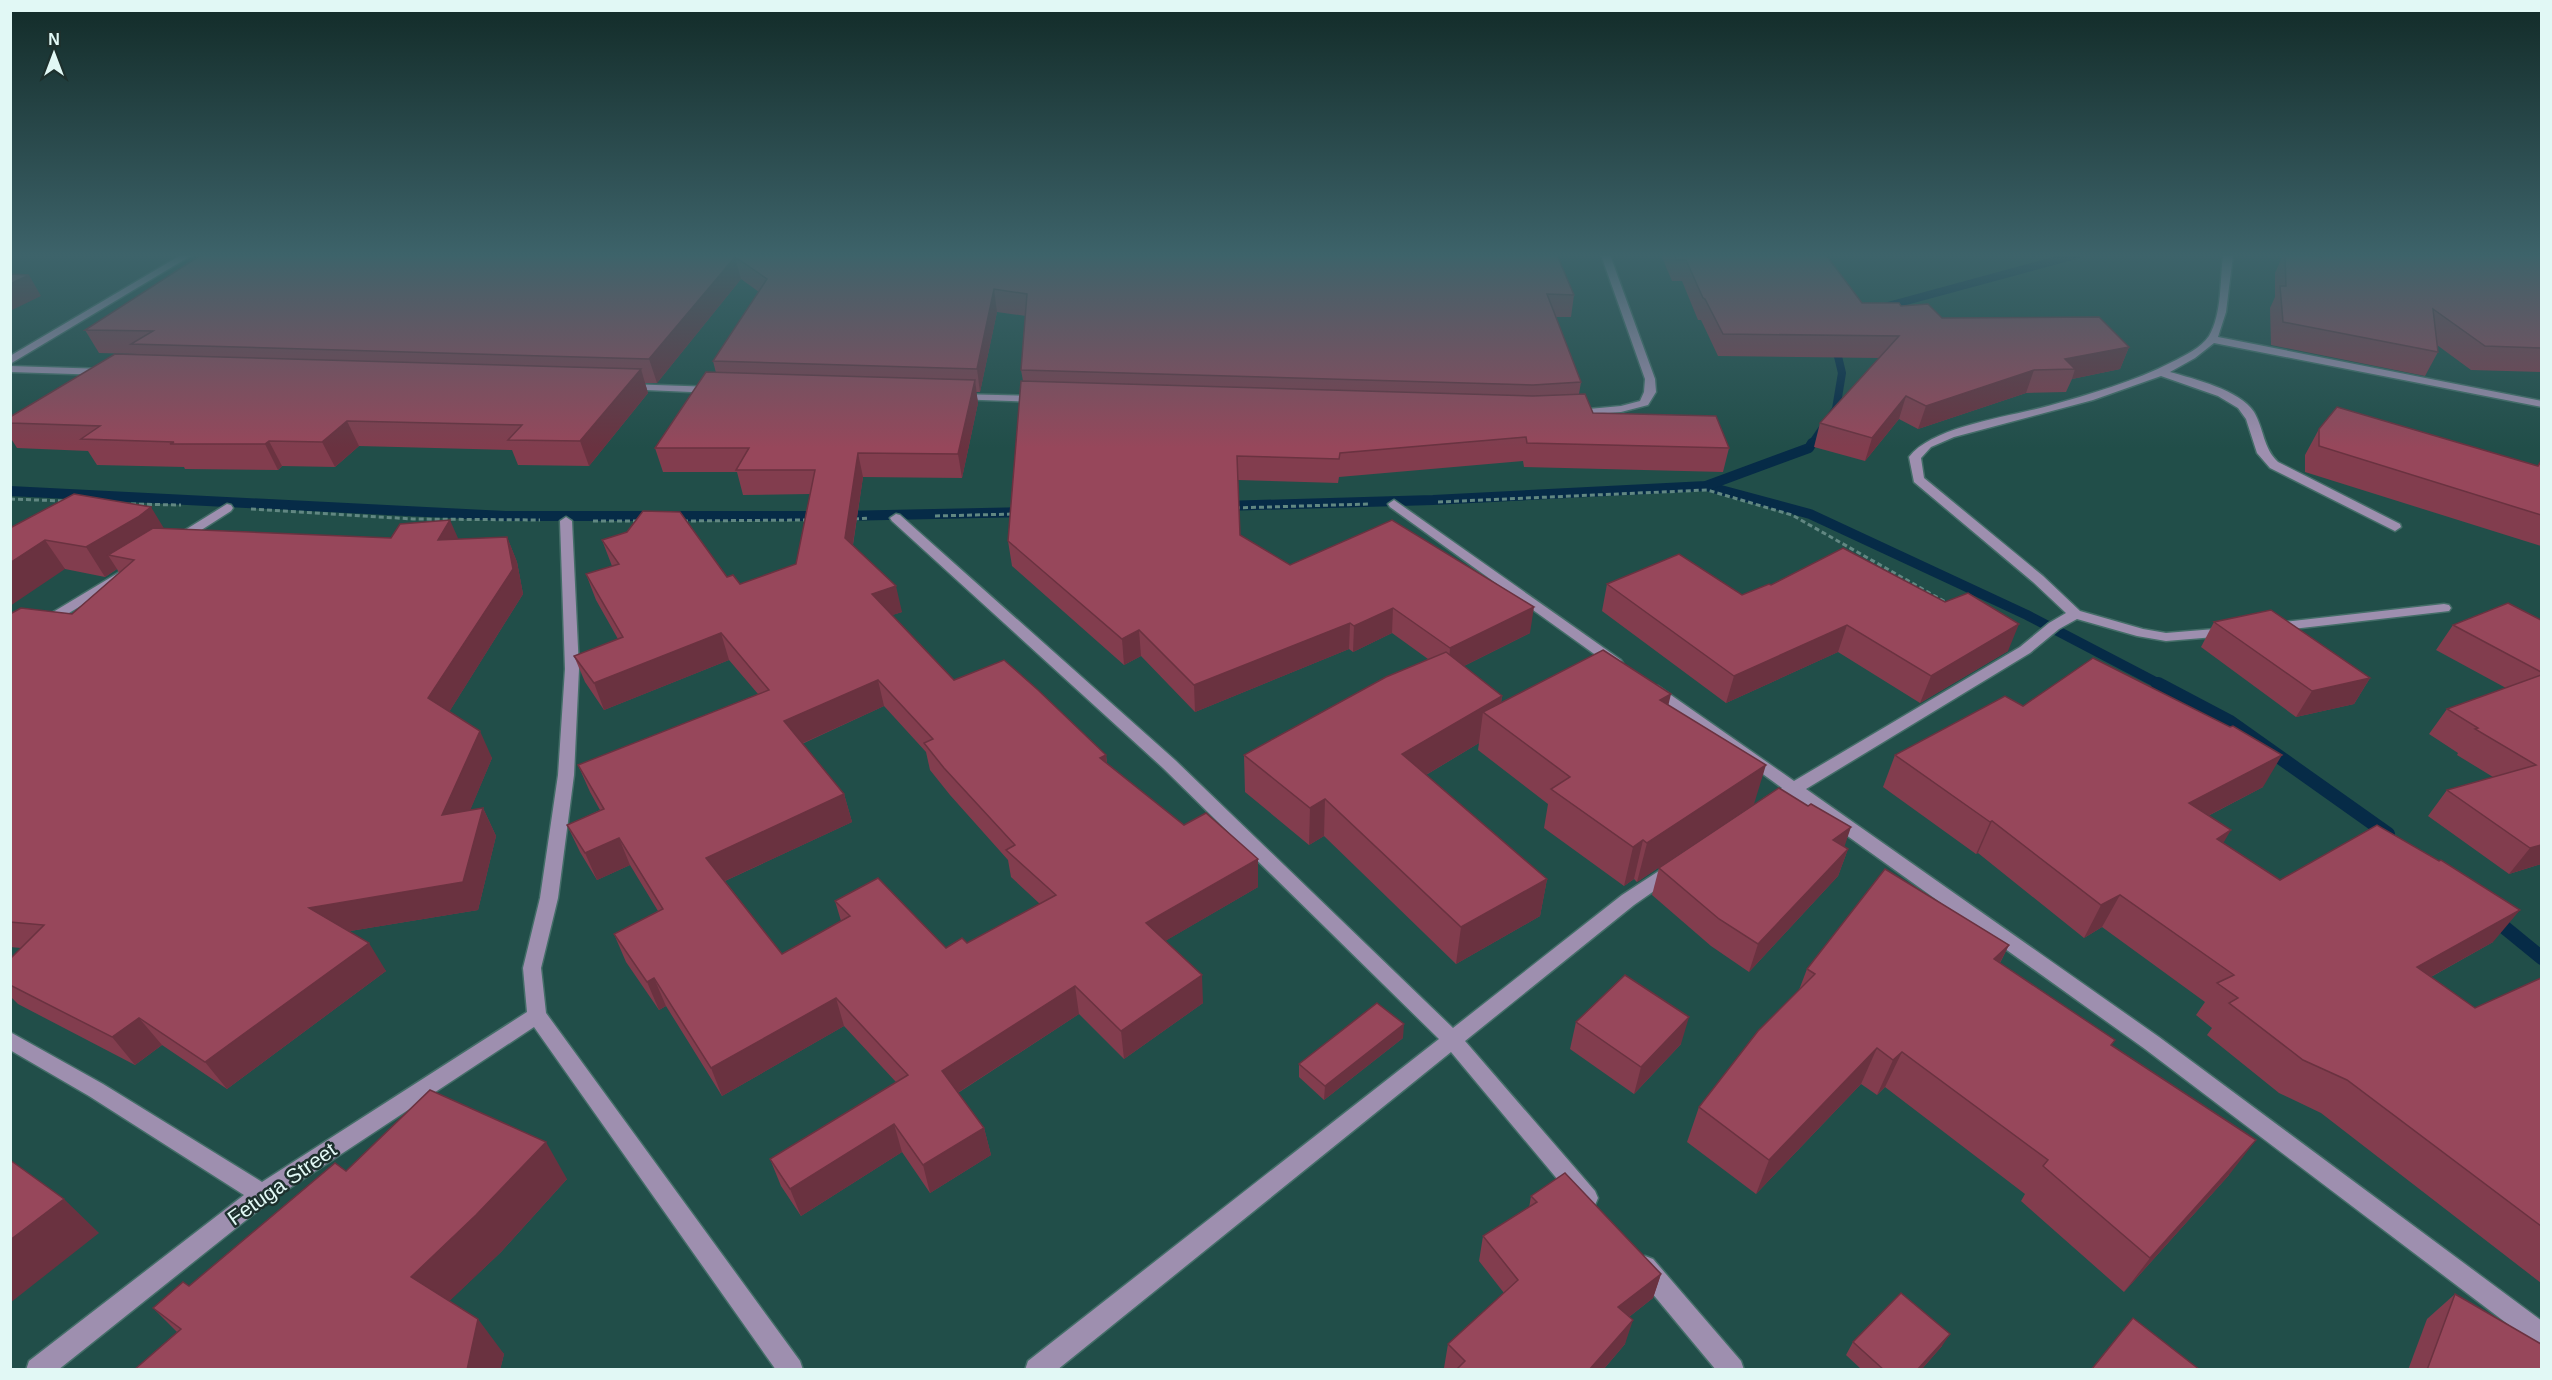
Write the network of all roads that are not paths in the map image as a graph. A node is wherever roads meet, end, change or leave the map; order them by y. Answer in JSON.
{"nodes":[{"id":1,"x":80,"y":319,"type":"edge"},
{"id":2,"x":1628,"y":319,"type":"edge"},
{"id":3,"x":2219,"y":319,"type":"edge"},
{"id":4,"x":2212,"y":339,"type":"junction"},
{"id":5,"x":10,"y":361,"type":"edge"},
{"id":6,"x":10,"y":369,"type":"edge"},
{"id":7,"x":118,"y":372,"type":"edge"},
{"id":8,"x":2160,"y":372,"type":"junction"},
{"id":9,"x":621,"y":387,"type":"edge"},
{"id":10,"x":728,"y":390,"type":"edge"},
{"id":11,"x":944,"y":397,"type":"edge"},
{"id":12,"x":1051,"y":400,"type":"edge"},
{"id":13,"x":2541,"y":404,"type":"edge"},
{"id":14,"x":1564,"y":414,"type":"edge"},
{"id":15,"x":1394,"y":504,"type":"road end"},
{"id":16,"x":227,"y":508,"type":"road end"},
{"id":17,"x":896,"y":518,"type":"road end"},
{"id":18,"x":566,"y":521,"type":"road end"},
{"id":19,"x":2395,"y":527,"type":"dead end"},
{"id":20,"x":168,"y":545,"type":"edge"},
{"id":21,"x":138,"y":564,"type":"edge"},
{"id":22,"x":2444,"y":608,"type":"dead end"},
{"id":23,"x":2076,"y":614,"type":"junction"},
{"id":24,"x":10,"y":645,"type":"edge"},
{"id":25,"x":1792,"y":789,"type":"junction"},
{"id":26,"x":1753,"y":815,"type":"edge"},
{"id":27,"x":1686,"y":861,"type":"edge"},
{"id":28,"x":537,"y":1015,"type":"junction"},
{"id":29,"x":10,"y":1040,"type":"edge"},
{"id":30,"x":1453,"y":1040,"type":"junction"},
{"id":31,"x":262,"y":1194,"type":"junction"},
{"id":32,"x":1600,"y":1214,"type":"edge"},
{"id":33,"x":1632,"y":1251,"type":"edge"},
{"id":34,"x":2541,"y":1336,"type":"edge"},
{"id":35,"x":38,"y":1370,"type":"edge"},
{"id":36,"x":791,"y":1370,"type":"edge"},
{"id":37,"x":1037,"y":1370,"type":"edge"},
{"id":38,"x":1732,"y":1370,"type":"edge"}],
"edges":[{"from":1,"to":5,"type":"street"},
{"from":2,"to":14,"type":"street"},
{"from":3,"to":4,"type":"street"},
{"from":4,"to":8,"type":"street"},
{"from":4,"to":13,"type":"street"},
{"from":6,"to":7,"type":"street"},
{"from":8,"to":19,"type":"street"},
{"from":8,"to":23,"type":"street"},
{"from":9,"to":10,"type":"street"},
{"from":11,"to":12,"type":"street"},
{"from":15,"to":25,"type":"street"},
{"from":16,"to":20,"type":"street"},
{"from":17,"to":30,"type":"street"},
{"from":18,"to":28,"type":"street"},
{"from":21,"to":24,"type":"street"},
{"from":22,"to":23,"type":"street"},
{"from":23,"to":25,"type":"street"},
{"from":25,"to":26,"type":"street"},
{"from":25,"to":34,"type":"street"},
{"from":27,"to":30,"type":"street"},
{"from":28,"to":31,"type":"street","name":"Fetuga Street"},
{"from":28,"to":36,"type":"street"},
{"from":29,"to":31,"type":"street"},
{"from":30,"to":32,"type":"street"},
{"from":30,"to":37,"type":"street"},
{"from":31,"to":35,"type":"street","name":"Fetuga Street"},
{"from":33,"to":38,"type":"street"}]}
